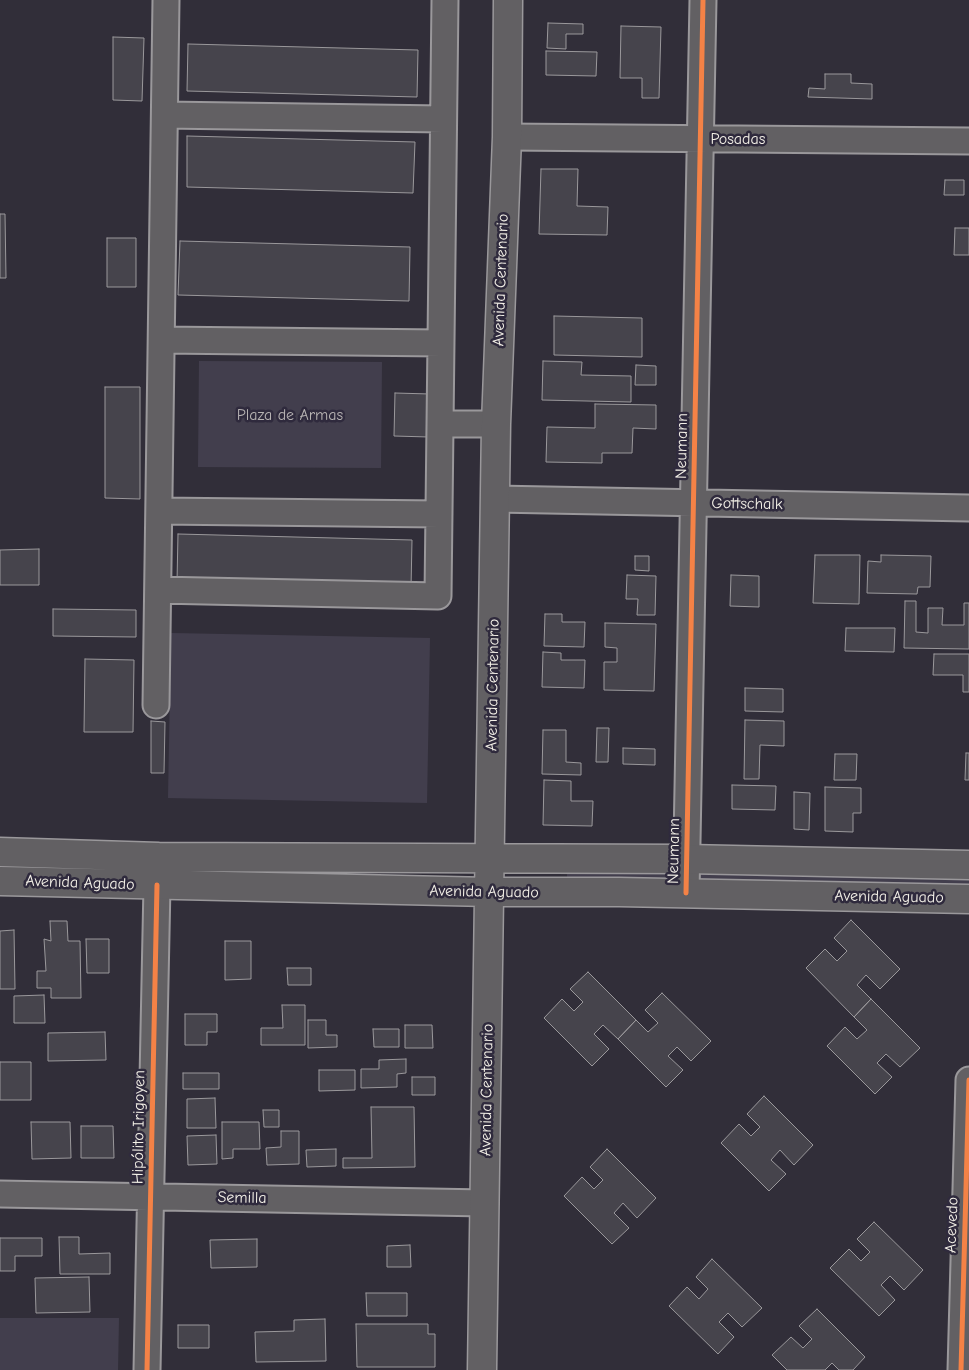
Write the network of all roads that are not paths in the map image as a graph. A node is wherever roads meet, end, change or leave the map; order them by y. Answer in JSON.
{"nodes":[{"id":1,"x":166,"y":0,"type":"edge"},
{"id":2,"x":445,"y":0,"type":"edge"},
{"id":3,"x":508,"y":0,"type":"edge"},
{"id":4,"x":703,"y":0,"type":"edge"},
{"id":5,"x":164,"y":115,"type":"junction"},
{"id":6,"x":443,"y":118,"type":"junction"},
{"id":7,"x":507,"y":137,"type":"junction"},
{"id":8,"x":700,"y":138,"type":"junction"},
{"id":9,"x":969,"y":140,"type":"edge"},
{"id":10,"x":162,"y":340,"type":"junction"},
{"id":11,"x":441,"y":343,"type":"junction"},
{"id":12,"x":440,"y":424,"type":"junction"},
{"id":13,"x":496,"y":424,"type":"junction"},
{"id":14,"x":495,"y":499,"type":"junction"},
{"id":15,"x":693,"y":503,"type":"junction"},
{"id":16,"x":969,"y":508,"type":"edge"},
{"id":17,"x":159,"y":511,"type":"junction"},
{"id":18,"x":438,"y":514,"type":"junction"},
{"id":19,"x":158,"y":590,"type":"junction"},
{"id":20,"x":156,"y":705,"type":"dead end"},
{"id":21,"x":0,"y":852,"type":"edge"},
{"id":22,"x":490,"y":859,"type":"junction"},
{"id":23,"x":686,"y":859,"type":"junction"},
{"id":24,"x":969,"y":865,"type":"edge"},
{"id":25,"x":0,"y":881,"type":"edge"},
{"id":26,"x":157,"y":885,"type":"junction"},
{"id":27,"x":490,"y":892,"type":"junction"},
{"id":28,"x":686,"y":893,"type":"junction"},
{"id":29,"x":969,"y":899,"type":"edge"},
{"id":30,"x":969,"y":1080,"type":"edge"},
{"id":31,"x":0,"y":1194,"type":"edge"},
{"id":32,"x":150,"y":1197,"type":"junction"},
{"id":33,"x":485,"y":1203,"type":"junction"},
{"id":34,"x":147,"y":1370,"type":"edge"},
{"id":35,"x":482,"y":1370,"type":"edge"},
{"id":36,"x":961,"y":1370,"type":"edge"}],
"edges":[{"from":1,"to":5,"type":"street"},
{"from":2,"to":6,"type":"street"},
{"from":3,"to":7,"type":"main road","name":"Avenida Centenario"},
{"from":4,"to":8,"type":"street","name":"Neumann"},
{"from":5,"to":6,"type":"street"},
{"from":5,"to":10,"type":"street"},
{"from":6,"to":11,"type":"street"},
{"from":7,"to":8,"type":"street","name":"Posadas"},
{"from":7,"to":13,"type":"main road","name":"Avenida Centenario"},
{"from":8,"to":9,"type":"street","name":"Posadas"},
{"from":8,"to":15,"type":"street","name":"Neumann"},
{"from":10,"to":11,"type":"street"},
{"from":10,"to":17,"type":"street"},
{"from":11,"to":12,"type":"street"},
{"from":12,"to":13,"type":"street"},
{"from":12,"to":18,"type":"street"},
{"from":13,"to":14,"type":"main road","name":"Avenida Centenario"},
{"from":14,"to":15,"type":"street","name":"Gottschalk"},
{"from":14,"to":22,"type":"main road","name":"Avenida Centenario"},
{"from":15,"to":16,"type":"street","name":"Gottschalk"},
{"from":15,"to":23,"type":"street","name":"Neumann"},
{"from":17,"to":18,"type":"street"},
{"from":17,"to":19,"type":"street"},
{"from":18,"to":19,"type":"street"},
{"from":19,"to":20,"type":"street"},
{"from":21,"to":22,"type":"main road","name":"Avenida Aguado"},
{"from":22,"to":23,"type":"main road","name":"Avenida Aguado"},
{"from":22,"to":27,"type":"main road","name":"Avenida Centenario"},
{"from":23,"to":24,"type":"main road","name":"Avenida Aguado"},
{"from":23,"to":28,"type":"street","name":"Neumann"},
{"from":25,"to":26,"type":"main road","name":"Avenida Aguado"},
{"from":26,"to":27,"type":"main road","name":"Avenida Aguado"},
{"from":26,"to":32,"type":"street","name":"Hipólito Irigoyen"},
{"from":27,"to":28,"type":"main road","name":"Avenida Aguado"},
{"from":27,"to":33,"type":"main road","name":"Avenida Centenario"},
{"from":28,"to":29,"type":"main road","name":"Avenida Aguado"},
{"from":30,"to":36,"type":"street","name":"Acevedo"},
{"from":31,"to":32,"type":"street","name":"Semilla"},
{"from":32,"to":33,"type":"street","name":"Semilla"},
{"from":32,"to":34,"type":"street","name":"Hipólito Irigoyen"},
{"from":33,"to":35,"type":"main road","name":"Avenida Centenario"}]}
